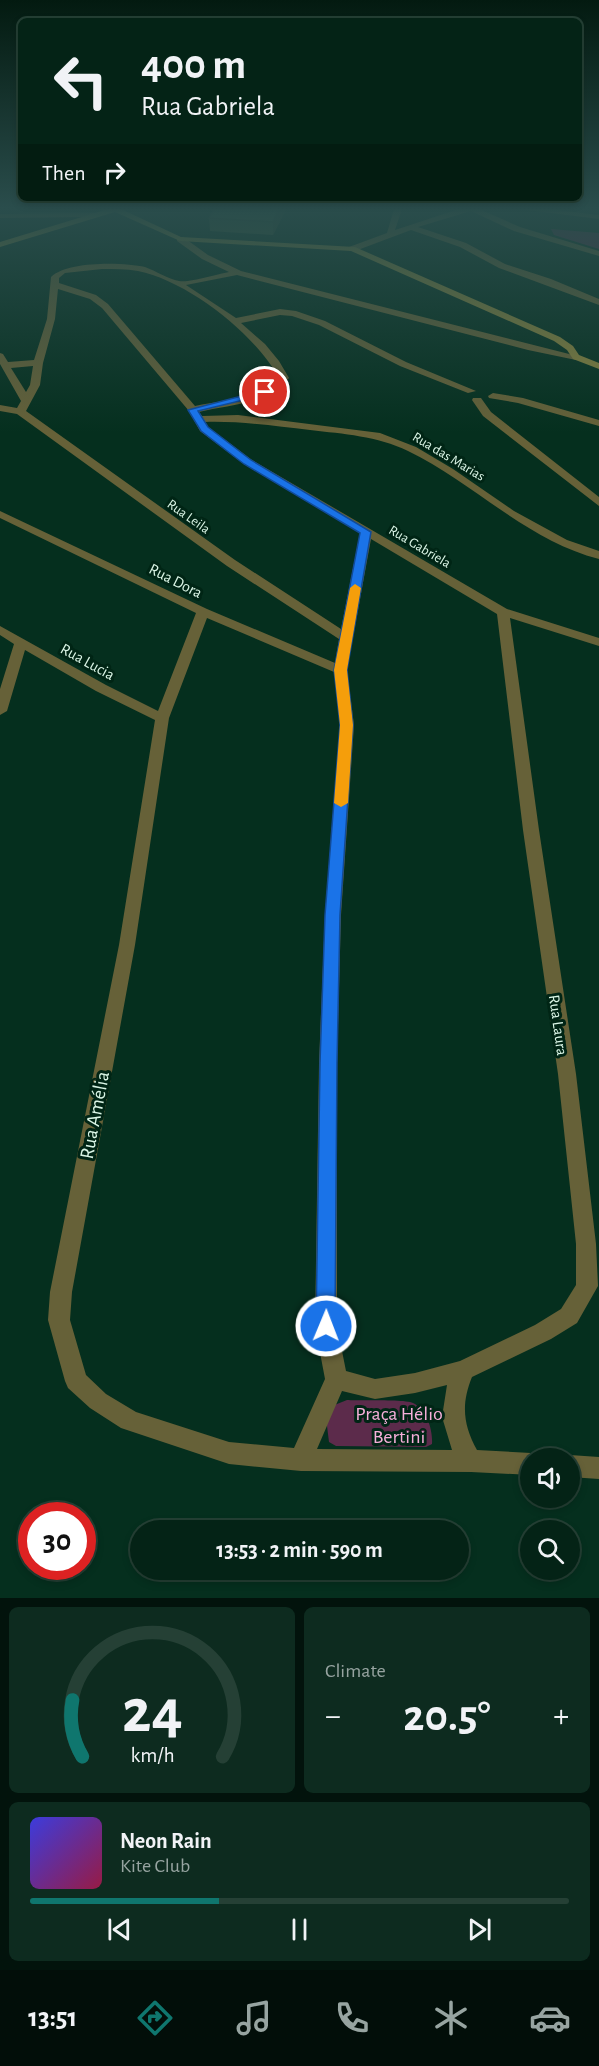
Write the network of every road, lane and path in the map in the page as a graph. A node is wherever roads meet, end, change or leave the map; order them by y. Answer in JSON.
{"nodes":[{"id":1,"x":178,"y":284,"type":"edge"},
{"id":2,"x":279,"y":284,"type":"edge"},
{"id":3,"x":431,"y":284,"type":"edge"},
{"id":4,"x":556,"y":284,"type":"edge"},
{"id":5,"x":55,"y":285,"type":"joint"},
{"id":6,"x":599,"y":302,"type":"edge"},
{"id":7,"x":236,"y":321,"type":"junction"},
{"id":8,"x":576,"y":357,"type":"junction"},
{"id":9,"x":3,"y":360,"type":"edge"},
{"id":10,"x":38,"y":363,"type":"junction"},
{"id":11,"x":599,"y":366,"type":"edge"},
{"id":12,"x":481,"y":393,"type":"junction"},
{"id":13,"x":220,"y":405,"type":"junction"},
{"id":14,"x":23,"y":407,"type":"junction"},
{"id":15,"x":0,"y":408,"type":"edge"},
{"id":16,"x":196,"y":414,"type":"junction"},
{"id":17,"x":227,"y":417,"type":"junction"},
{"id":18,"x":599,"y":423,"type":"edge"},
{"id":19,"x":599,"y":503,"type":"edge"},
{"id":20,"x":0,"y":514,"type":"edge"},
{"id":21,"x":366,"y":532,"type":"junction"},
{"id":22,"x":599,"y":555,"type":"edge"},
{"id":23,"x":202,"y":612,"type":"junction"},
{"id":24,"x":503,"y":612,"type":"junction"},
{"id":25,"x":0,"y":630,"type":"edge"},
{"id":26,"x":346,"y":638,"type":"junction"},
{"id":27,"x":599,"y":642,"type":"edge"},
{"id":28,"x":21,"y":644,"type":"junction"},
{"id":29,"x":340,"y":670,"type":"junction"},
{"id":30,"x":0,"y":711,"type":"edge"},
{"id":31,"x":162,"y":718,"type":"junction"},
{"id":32,"x":464,"y":1370,"type":"junction"},
{"id":33,"x":336,"y":1379,"type":"junction"},
{"id":34,"x":301,"y":1460,"type":"junction"},
{"id":35,"x":471,"y":1461,"type":"junction"},
{"id":36,"x":520,"y":1463,"type":"edge"},
{"id":37,"x":580,"y":1467,"type":"edge"},
{"id":38,"x":599,"y":1468,"type":"edge"}],
"edges":[{"from":1,"to":7,"type":"street"},
{"from":2,"to":8,"type":"street"},
{"from":3,"to":8,"type":"street"},
{"from":4,"to":6,"type":"street"},
{"from":5,"to":10,"type":"street"},
{"from":5,"to":16,"type":"street","name":"Rua Gabriela"},
{"from":7,"to":12,"type":"street"},
{"from":7,"to":13,"type":"street"},
{"from":8,"to":11,"type":"street"},
{"from":9,"to":10,"type":"street"},
{"from":9,"to":14,"type":"street"},
{"from":10,"to":14,"type":"street"},
{"from":12,"to":18,"type":"street"},
{"from":12,"to":19,"type":"street"},
{"from":13,"to":16,"type":"street"},
{"from":13,"to":17,"type":"street"},
{"from":14,"to":15,"type":"street"},
{"from":14,"to":26,"type":"street","name":"Rua Leila"},
{"from":16,"to":17,"type":"street","name":"Rua das Marias"},
{"from":16,"to":21,"type":"street","name":"Rua Gabriela"},
{"from":17,"to":22,"type":"street","name":"Rua das Marias"},
{"from":20,"to":23,"type":"street","name":"Rua Dora"},
{"from":21,"to":24,"type":"street","name":"Rua Gabriela"},
{"from":21,"to":26,"type":"street"},
{"from":23,"to":29,"type":"street","name":"Rua Dora"},
{"from":23,"to":31,"type":"street","name":"Rua Amélia"},
{"from":24,"to":27,"type":"street","name":"Rua Gabriela"},
{"from":24,"to":32,"type":"street","name":"Rua Laura"},
{"from":25,"to":28,"type":"street","name":"Rua Lucia"},
{"from":26,"to":29,"type":"street"},
{"from":28,"to":30,"type":"street"},
{"from":28,"to":31,"type":"street","name":"Rua Lucia"},
{"from":29,"to":33,"type":"street"},
{"from":31,"to":34,"type":"street","name":"Rua Amélia"},
{"from":32,"to":33,"type":"street","name":"Rua Laura"},
{"from":32,"to":35,"type":"street"},
{"from":33,"to":34,"type":"street"},
{"from":34,"to":35,"type":"street","name":"Rua Amélia"},
{"from":35,"to":36,"type":"street","name":"Rua Amélia"},
{"from":37,"to":38,"type":"street"}]}
